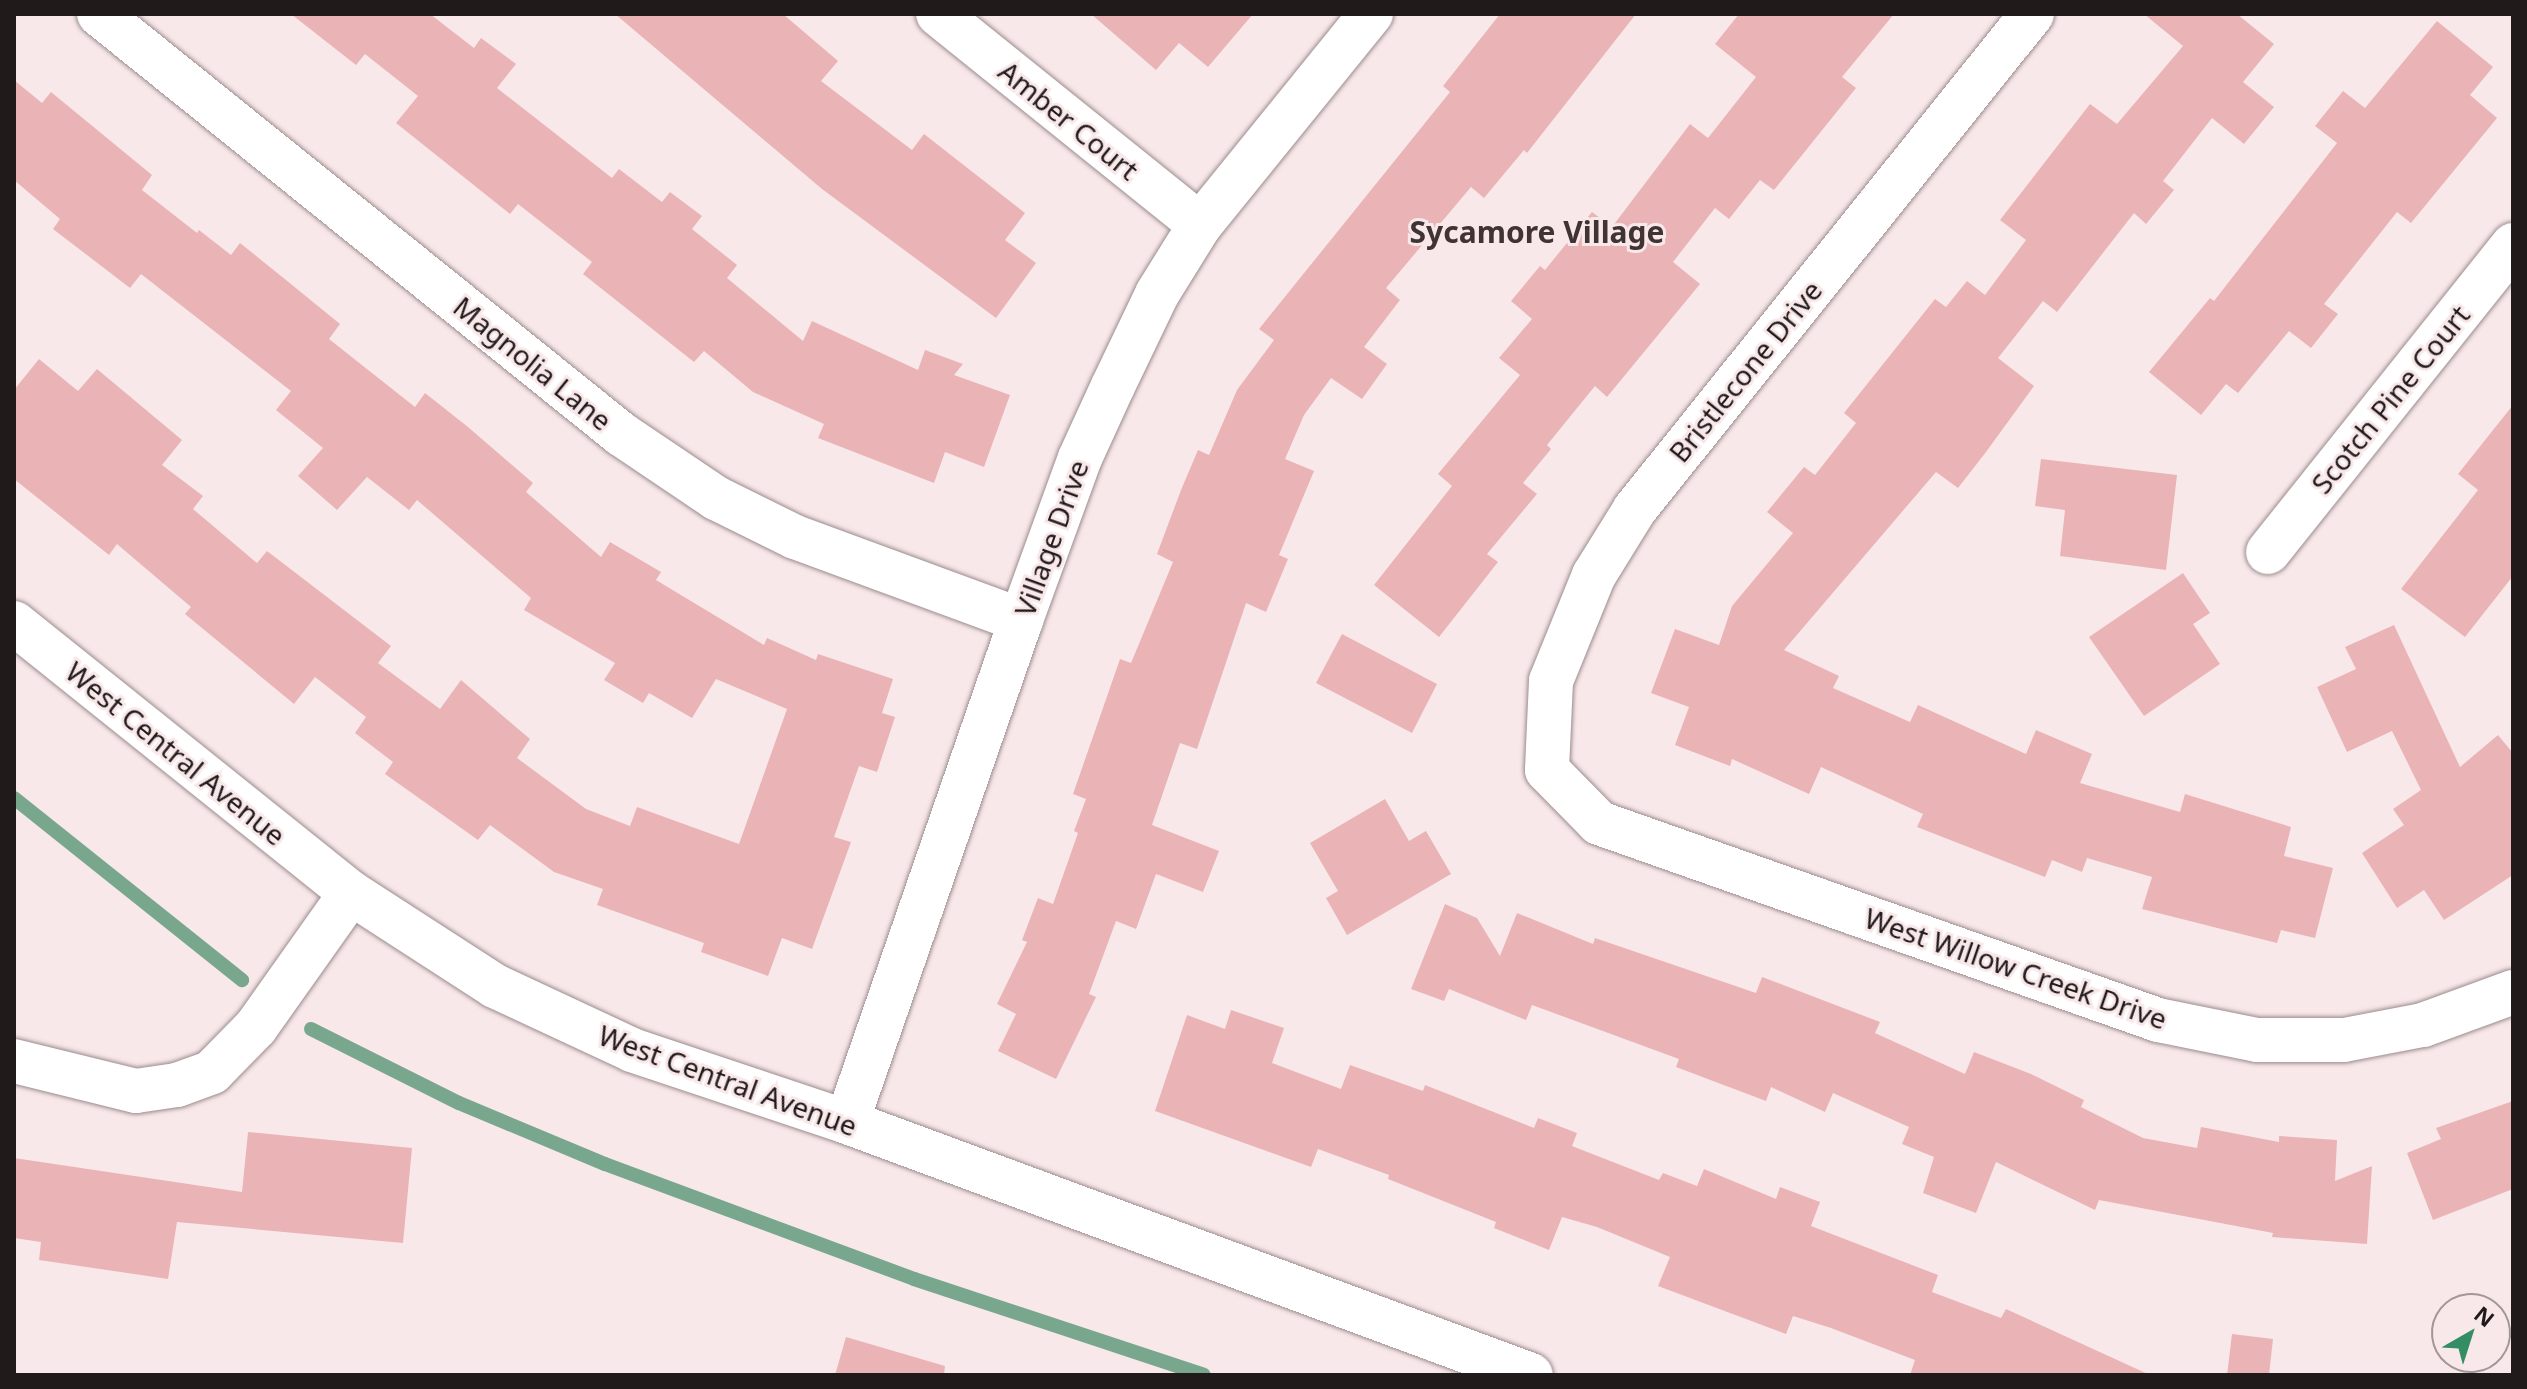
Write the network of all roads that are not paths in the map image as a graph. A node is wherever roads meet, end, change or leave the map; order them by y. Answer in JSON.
{"nodes":[{"id":1,"x":99,"y":14,"type":"edge"},
{"id":2,"x":938,"y":14,"type":"edge"},
{"id":3,"x":1371,"y":14,"type":"edge"},
{"id":4,"x":2032,"y":14,"type":"edge"},
{"id":5,"x":1200,"y":225,"type":"junction"},
{"id":6,"x":2513,"y":245,"type":"edge"},
{"id":7,"x":2268,"y":552,"type":"dead end"},
{"id":8,"x":1021,"y":620,"type":"junction"},
{"id":9,"x":14,"y":623,"type":"edge"},
{"id":10,"x":1547,"y":770,"type":"joint"},
{"id":11,"x":351,"y":893,"type":"junction"},
{"id":12,"x":2513,"y":992,"type":"edge"},
{"id":13,"x":14,"y":1061,"type":"edge"},
{"id":14,"x":847,"y":1122,"type":"junction"},
{"id":15,"x":1470,"y":1365,"type":"edge"},
{"id":16,"x":1531,"y":1375,"type":"edge"}],
"edges":[{"from":1,"to":8,"type":"street","name":"Magnolia Lane"},
{"from":2,"to":5,"type":"street","name":"Amber Court"},
{"from":3,"to":5,"type":"street","name":"Village Drive"},
{"from":4,"to":10,"type":"street","name":"Bristlecone Drive"},
{"from":5,"to":8,"type":"street","name":"Village Drive"},
{"from":6,"to":7,"type":"street","name":"Scotch Pine Court"},
{"from":8,"to":14,"type":"street","name":"Village Drive"},
{"from":9,"to":11,"type":"street","name":"West Central Avenue"},
{"from":10,"to":12,"type":"street","name":"West Willow Creek Drive"},
{"from":11,"to":13,"type":"street"},
{"from":11,"to":14,"type":"street","name":"West Central Avenue"},
{"from":14,"to":15,"type":"street","name":"West Central Avenue"},
{"from":15,"to":16,"type":"street","name":"West Central Avenue"}]}
